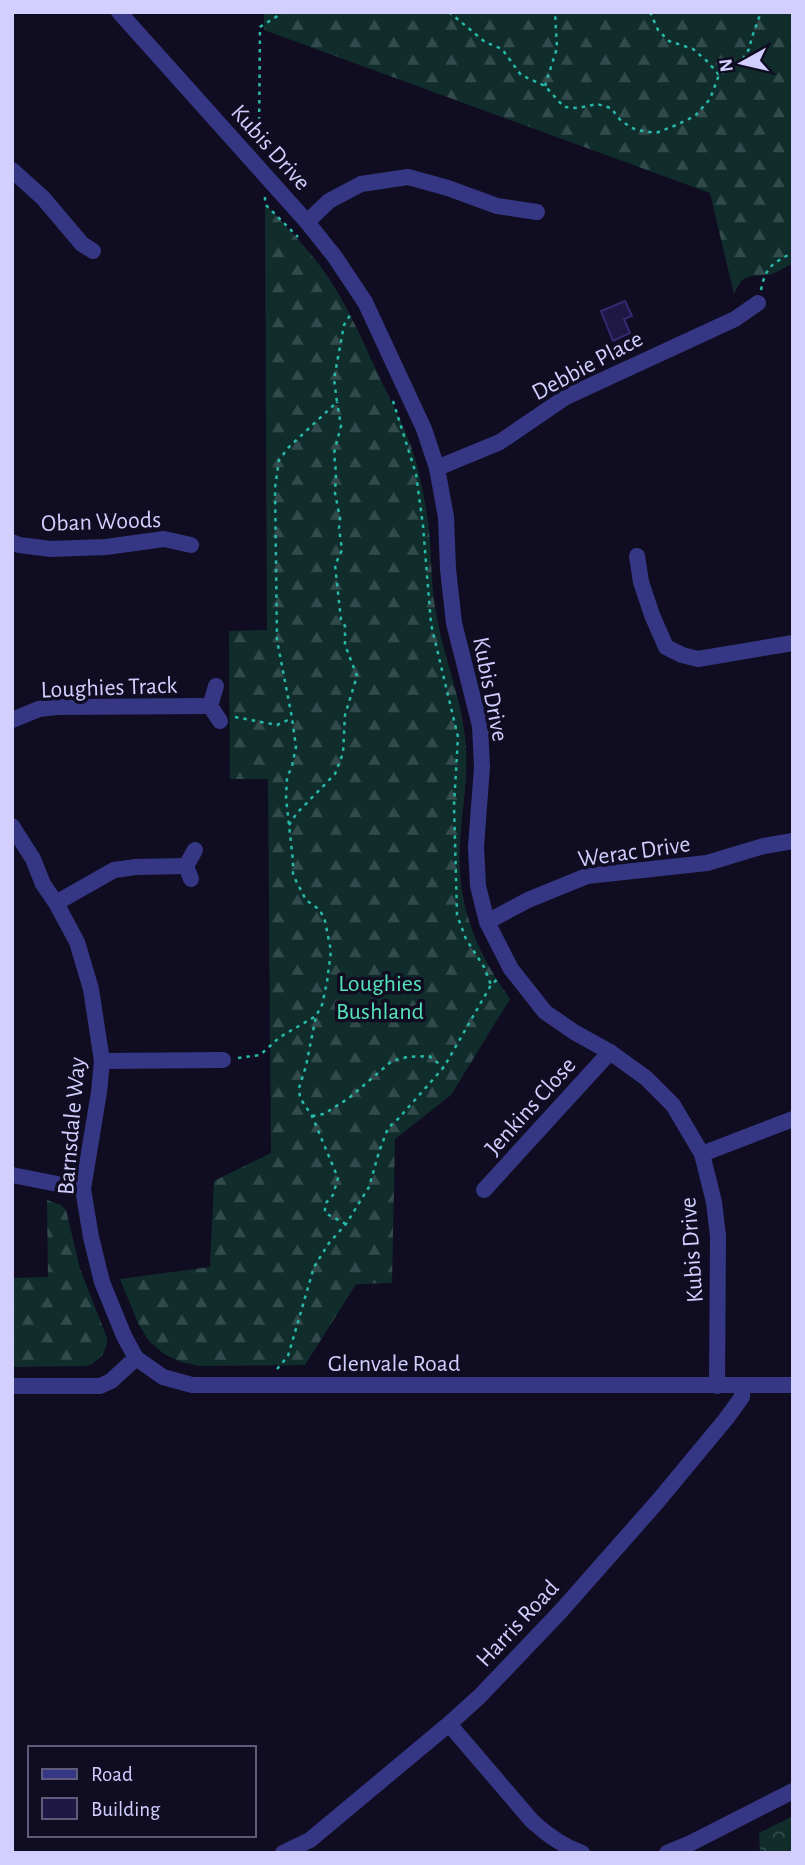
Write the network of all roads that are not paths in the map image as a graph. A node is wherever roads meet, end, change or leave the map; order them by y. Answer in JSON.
{"nodes":[{"id":1,"x":119,"y":12,"type":"edge"},
{"id":2,"x":12,"y":170,"type":"edge"},
{"id":3,"x":537,"y":212,"type":"dead end"},
{"id":4,"x":307,"y":222,"type":"junction"},
{"id":5,"x":93,"y":251,"type":"dead end"},
{"id":6,"x":758,"y":303,"type":"road end"},
{"id":7,"x":437,"y":468,"type":"junction"},
{"id":8,"x":12,"y":542,"type":"edge"},
{"id":9,"x":191,"y":545,"type":"dead end"},
{"id":10,"x":637,"y":556,"type":"dead end"},
{"id":11,"x":793,"y":643,"type":"edge"},
{"id":12,"x":216,"y":686,"type":"dead end"},
{"id":13,"x":210,"y":706,"type":"junction"},
{"id":14,"x":12,"y":720,"type":"edge"},
{"id":15,"x":220,"y":721,"type":"dead end"},
{"id":16,"x":15,"y":835,"type":"edge"},
{"id":17,"x":793,"y":841,"type":"edge"},
{"id":18,"x":195,"y":850,"type":"dead end"},
{"id":19,"x":56,"y":903,"type":"junction"},
{"id":20,"x":487,"y":922,"type":"junction"},
{"id":21,"x":610,"y":1052,"type":"junction"},
{"id":22,"x":102,"y":1060,"type":"junction"},
{"id":23,"x":227,"y":1060,"type":"road end"},
{"id":24,"x":793,"y":1119,"type":"edge"},
{"id":25,"x":702,"y":1154,"type":"junction"},
{"id":26,"x":12,"y":1175,"type":"edge"},
{"id":27,"x":83,"y":1189,"type":"junction"},
{"id":28,"x":484,"y":1191,"type":"dead end"},
{"id":29,"x":136,"y":1357,"type":"junction"},
{"id":30,"x":793,"y":1385,"type":"edge"},
{"id":31,"x":12,"y":1386,"type":"edge"},
{"id":32,"x":717,"y":1386,"type":"junction"},
{"id":33,"x":742,"y":1386,"type":"junction"},
{"id":34,"x":449,"y":1724,"type":"junction"},
{"id":35,"x":793,"y":1791,"type":"edge"},
{"id":36,"x":283,"y":1853,"type":"edge"},
{"id":37,"x":582,"y":1853,"type":"edge"},
{"id":38,"x":667,"y":1853,"type":"edge"}],
"edges":[{"from":1,"to":4,"type":"street","name":"Kubis Drive"},
{"from":2,"to":5,"type":"street"},
{"from":3,"to":4,"type":"street"},
{"from":4,"to":7,"type":"street","name":"Kubis Drive"},
{"from":6,"to":7,"type":"street","name":"Debbie Place"},
{"from":7,"to":20,"type":"street","name":"Kubis Drive"},
{"from":8,"to":9,"type":"street","name":"Oban Woods"},
{"from":10,"to":11,"type":"street"},
{"from":12,"to":13,"type":"street","name":"Loughies Track"},
{"from":13,"to":14,"type":"street","name":"Loughies Track"},
{"from":13,"to":15,"type":"street","name":"Loughies Track"},
{"from":16,"to":19,"type":"street","name":"Barnsdale Way"},
{"from":17,"to":20,"type":"street","name":"Werac Drive"},
{"from":18,"to":19,"type":"street"},
{"from":19,"to":22,"type":"street","name":"Barnsdale Way"},
{"from":20,"to":21,"type":"street","name":"Kubis Drive"},
{"from":21,"to":25,"type":"street","name":"Kubis Drive"},
{"from":21,"to":28,"type":"street","name":"Jenkins Close"},
{"from":22,"to":23,"type":"street"},
{"from":22,"to":27,"type":"street","name":"Barnsdale Way"},
{"from":24,"to":25,"type":"street"},
{"from":25,"to":32,"type":"street","name":"Kubis Drive"},
{"from":26,"to":27,"type":"street"},
{"from":27,"to":29,"type":"street","name":"Barnsdale Way"},
{"from":29,"to":31,"type":"street"},
{"from":29,"to":32,"type":"street","name":"Glenvale Road"},
{"from":30,"to":33,"type":"street","name":"Glenvale Road"},
{"from":32,"to":33,"type":"street","name":"Glenvale Road"},
{"from":33,"to":34,"type":"street","name":"Harris Road"},
{"from":34,"to":36,"type":"street","name":"Harris Road"},
{"from":34,"to":37,"type":"street"},
{"from":35,"to":38,"type":"street"}]}
